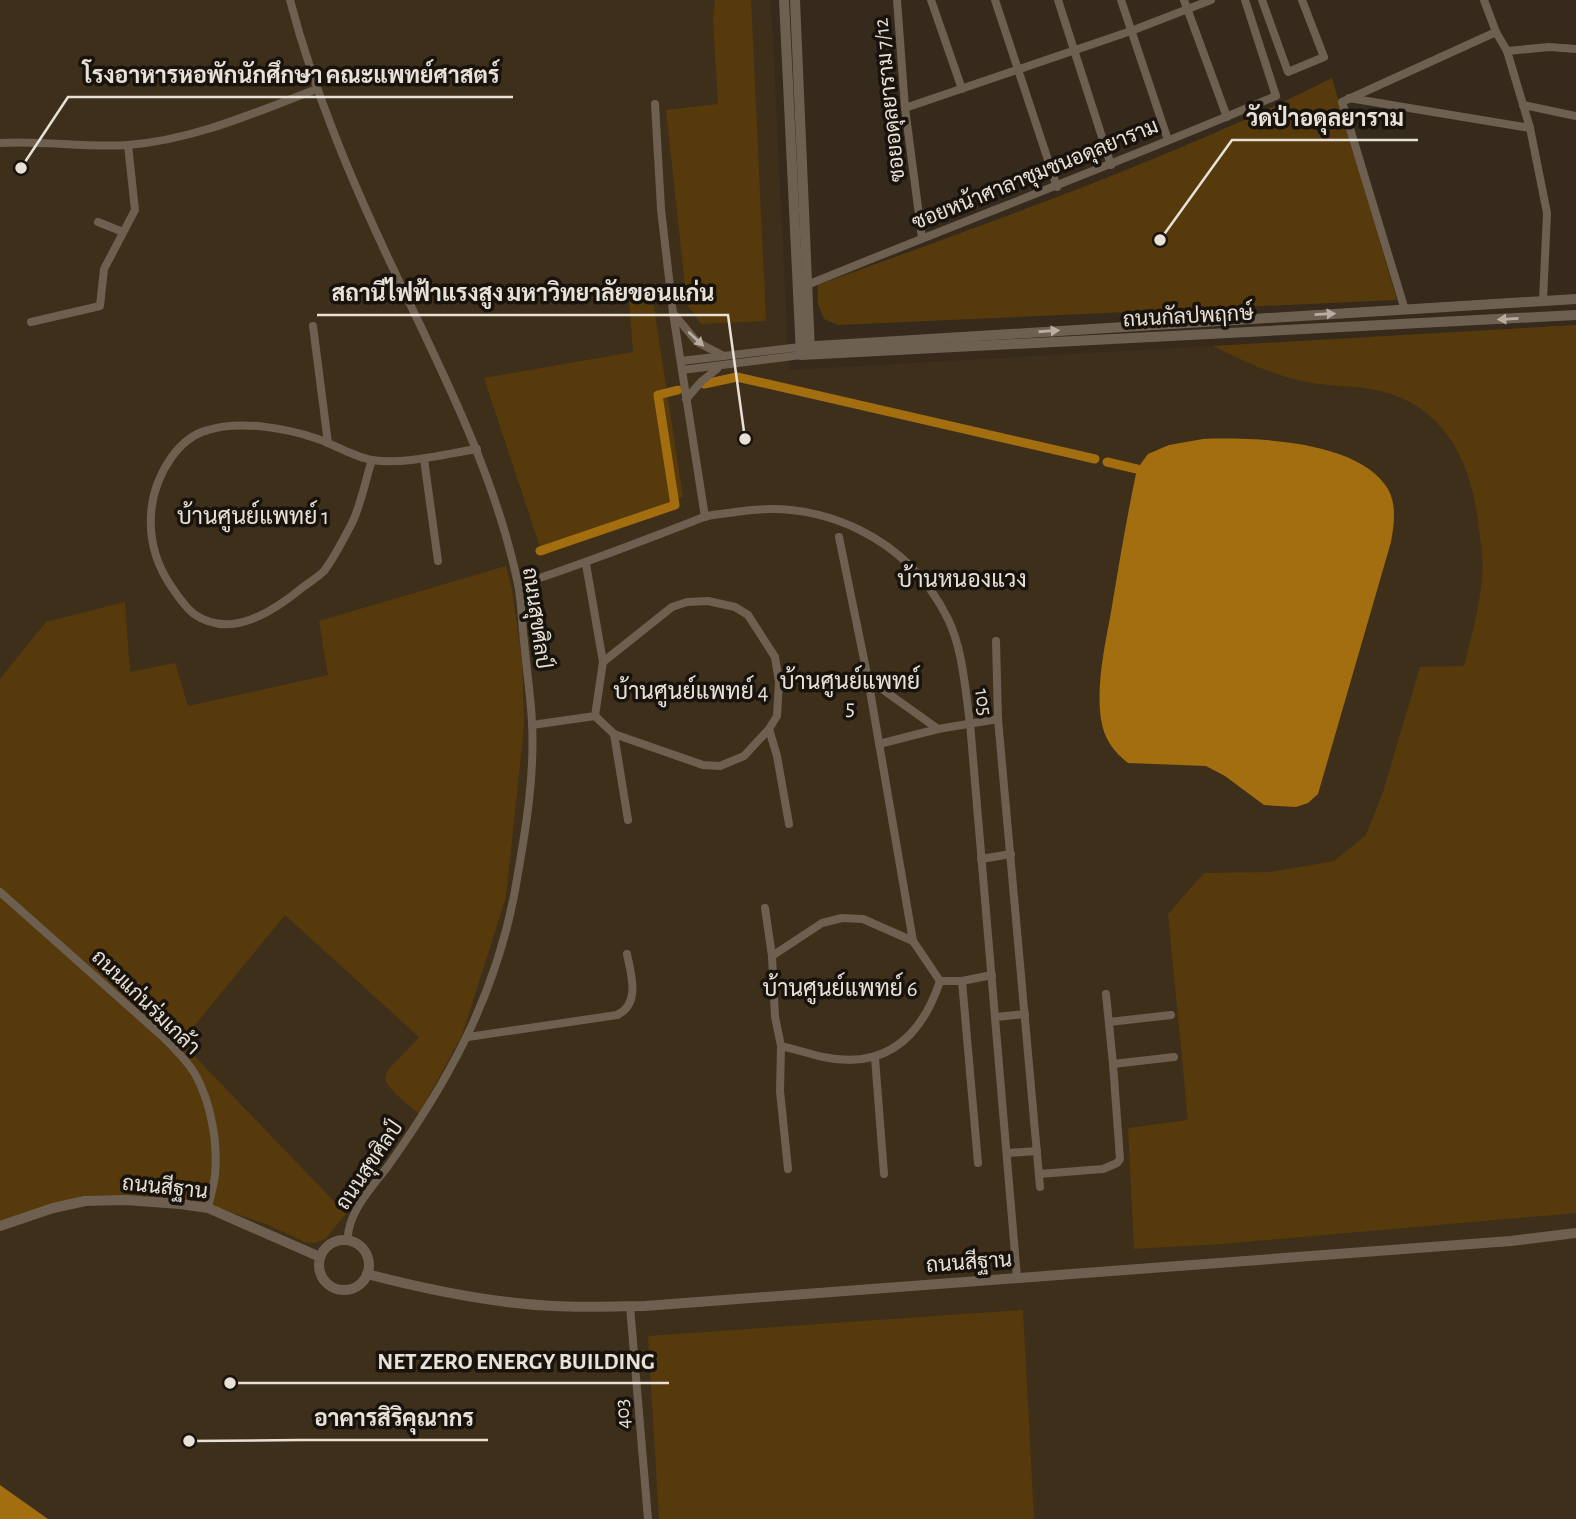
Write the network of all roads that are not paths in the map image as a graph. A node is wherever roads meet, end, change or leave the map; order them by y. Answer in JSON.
{"nodes":[{"id":1,"x":290,"y":0,"type":"edge"},
{"id":2,"x":784,"y":0,"type":"edge"},
{"id":3,"x":794,"y":0,"type":"edge"},
{"id":4,"x":897,"y":0,"type":"edge"},
{"id":5,"x":931,"y":0,"type":"edge"},
{"id":6,"x":995,"y":0,"type":"edge"},
{"id":7,"x":1058,"y":0,"type":"edge"},
{"id":8,"x":1121,"y":0,"type":"edge"},
{"id":9,"x":1211,"y":0,"type":"edge"},
{"id":10,"x":1245,"y":0,"type":"edge"},
{"id":11,"x":1262,"y":0,"type":"edge"},
{"id":12,"x":1302,"y":0,"type":"edge"},
{"id":13,"x":1484,"y":0,"type":"edge"},
{"id":14,"x":1185,"y":4,"type":"edge"},
{"id":15,"x":1267,"y":14,"type":"junction"},
{"id":16,"x":1251,"y":19,"type":"junction"},
{"id":17,"x":1131,"y":31,"type":"junction"},
{"id":18,"x":1496,"y":32,"type":"junction"},
{"id":19,"x":1576,"y":49,"type":"edge"},
{"id":20,"x":1075,"y":50,"type":"junction"},
{"id":21,"x":1507,"y":51,"type":"junction"},
{"id":22,"x":1019,"y":70,"type":"junction"},
{"id":23,"x":317,"y":89,"type":"junction"},
{"id":24,"x":962,"y":89,"type":"junction"},
{"id":25,"x":1349,"y":98,"type":"junction"},
{"id":26,"x":655,"y":104,"type":"dead end"},
{"id":27,"x":1522,"y":105,"type":"junction"},
{"id":28,"x":905,"y":108,"type":"junction"},
{"id":29,"x":1576,"y":116,"type":"edge"},
{"id":30,"x":1227,"y":117,"type":"junction"},
{"id":31,"x":1530,"y":128,"type":"junction"},
{"id":32,"x":1168,"y":140,"type":"junction"},
{"id":33,"x":0,"y":143,"type":"edge"},
{"id":34,"x":128,"y":145,"type":"junction"},
{"id":35,"x":1111,"y":165,"type":"junction"},
{"id":36,"x":1057,"y":187,"type":"junction"},
{"id":37,"x":97,"y":222,"type":"dead end"},
{"id":38,"x":123,"y":232,"type":"junction"},
{"id":39,"x":922,"y":238,"type":"junction"},
{"id":40,"x":807,"y":285,"type":"junction"},
{"id":41,"x":1576,"y":299,"type":"edge"},
{"id":42,"x":1543,"y":301,"type":"junction"},
{"id":43,"x":1405,"y":310,"type":"junction"},
{"id":44,"x":673,"y":313,"type":"junction"},
{"id":45,"x":1576,"y":315,"type":"edge"},
{"id":46,"x":1283,"y":316,"type":"junction"},
{"id":47,"x":31,"y":322,"type":"dead end"},
{"id":48,"x":313,"y":326,"type":"dead end"},
{"id":49,"x":1282,"y":330,"type":"junction"},
{"id":50,"x":805,"y":351,"type":"junction"},
{"id":51,"x":726,"y":361,"type":"junction"},
{"id":52,"x":681,"y":365,"type":"junction"},
{"id":53,"x":686,"y":399,"type":"junction"},
{"id":54,"x":328,"y":443,"type":"junction"},
{"id":55,"x":477,"y":449,"type":"junction"},
{"id":56,"x":424,"y":459,"type":"junction"},
{"id":57,"x":372,"y":460,"type":"junction"},
{"id":58,"x":705,"y":517,"type":"junction"},
{"id":59,"x":839,"y":537,"type":"dead end"},
{"id":60,"x":438,"y":561,"type":"dead end"},
{"id":61,"x":586,"y":564,"type":"junction"},
{"id":62,"x":518,"y":585,"type":"junction"},
{"id":63,"x":996,"y":641,"type":"dead end"},
{"id":64,"x":603,"y":662,"type":"junction"},
{"id":65,"x":868,"y":679,"type":"junction"},
{"id":66,"x":595,"y":716,"type":"junction"},
{"id":67,"x":998,"y":719,"type":"junction"},
{"id":68,"x":970,"y":723,"type":"junction"},
{"id":69,"x":532,"y":725,"type":"junction"},
{"id":70,"x":769,"y":729,"type":"junction"},
{"id":71,"x":937,"y":729,"type":"junction"},
{"id":72,"x":614,"y":734,"type":"junction"},
{"id":73,"x":879,"y":744,"type":"junction"},
{"id":74,"x":628,"y":820,"type":"dead end"},
{"id":75,"x":789,"y":824,"type":"dead end"},
{"id":76,"x":1011,"y":854,"type":"junction"},
{"id":77,"x":981,"y":859,"type":"junction"},
{"id":78,"x":0,"y":892,"type":"edge"},
{"id":79,"x":765,"y":908,"type":"dead end"},
{"id":80,"x":913,"y":941,"type":"junction"},
{"id":81,"x":627,"y":954,"type":"dead end"},
{"id":82,"x":772,"y":956,"type":"junction"},
{"id":83,"x":992,"y":975,"type":"junction"},
{"id":84,"x":940,"y":981,"type":"junction"},
{"id":85,"x":962,"y":981,"type":"junction"},
{"id":86,"x":1106,"y":994,"type":"dead end"},
{"id":87,"x":1025,"y":1014,"type":"junction"},
{"id":88,"x":1171,"y":1015,"type":"dead end"},
{"id":89,"x":996,"y":1017,"type":"junction"},
{"id":90,"x":1109,"y":1022,"type":"junction"},
{"id":91,"x":468,"y":1037,"type":"junction"},
{"id":92,"x":781,"y":1046,"type":"junction"},
{"id":93,"x":1174,"y":1057,"type":"dead end"},
{"id":94,"x":875,"y":1058,"type":"junction"},
{"id":95,"x":1114,"y":1064,"type":"junction"},
{"id":96,"x":1037,"y":1151,"type":"junction"},
{"id":97,"x":1007,"y":1153,"type":"junction"},
{"id":98,"x":978,"y":1163,"type":"dead end"},
{"id":99,"x":788,"y":1169,"type":"dead end"},
{"id":100,"x":884,"y":1174,"type":"dead end"},
{"id":101,"x":1039,"y":1174,"type":"junction"},
{"id":102,"x":1040,"y":1187,"type":"dead end"},
{"id":103,"x":208,"y":1208,"type":"junction"},
{"id":104,"x":0,"y":1226,"type":"edge"},
{"id":105,"x":1576,"y":1233,"type":"edge"},
{"id":106,"x":348,"y":1241,"type":"junction"},
{"id":107,"x":320,"y":1257,"type":"junction"},
{"id":108,"x":367,"y":1273,"type":"junction"},
{"id":109,"x":1017,"y":1277,"type":"junction"},
{"id":110,"x":631,"y":1306,"type":"junction"},
{"id":111,"x":648,"y":1519,"type":"edge"}],
"edges":[{"from":1,"to":23,"type":"street","name":"ถนนสุขศิลป์"},
{"from":2,"to":50,"type":"main road"},
{"from":3,"to":40,"type":"main road"},
{"from":4,"to":28,"type":"street","name":"ซอยอดุลยาราม 7/12"},
{"from":5,"to":24,"type":"street"},
{"from":6,"to":22,"type":"street"},
{"from":7,"to":20,"type":"street"},
{"from":8,"to":17,"type":"street"},
{"from":9,"to":14,"type":"street"},
{"from":10,"to":16,"type":"street"},
{"from":11,"to":15,"type":"street"},
{"from":12,"to":15,"type":"street"},
{"from":13,"to":18,"type":"street"},
{"from":14,"to":17,"type":"street"},
{"from":14,"to":30,"type":"street"},
{"from":15,"to":16,"type":"street"},
{"from":16,"to":30,"type":"street","name":"ซอยหน้าศาลาชุมชนอดุลยาราม"},
{"from":17,"to":20,"type":"street"},
{"from":17,"to":32,"type":"street"},
{"from":18,"to":21,"type":"street"},
{"from":18,"to":25,"type":"street"},
{"from":19,"to":21,"type":"street"},
{"from":20,"to":22,"type":"street"},
{"from":20,"to":35,"type":"street"},
{"from":21,"to":27,"type":"street"},
{"from":22,"to":24,"type":"street"},
{"from":22,"to":36,"type":"street"},
{"from":23,"to":34,"type":"street"},
{"from":23,"to":55,"type":"street","name":"ถนนสุขศิลป์"},
{"from":24,"to":28,"type":"street"},
{"from":25,"to":31,"type":"street"},
{"from":25,"to":43,"type":"street"},
{"from":26,"to":44,"type":"street"},
{"from":27,"to":29,"type":"street"},
{"from":27,"to":31,"type":"street"},
{"from":28,"to":39,"type":"street","name":"ซอยอดุลยาราม 7/12"},
{"from":30,"to":32,"type":"street","name":"ซอยหน้าศาลาชุมชนอดุลยาราม"},
{"from":31,"to":42,"type":"street"},
{"from":32,"to":35,"type":"street","name":"ซอยหน้าศาลาชุมชนอดุลยาราม"},
{"from":33,"to":34,"type":"street"},
{"from":34,"to":38,"type":"street"},
{"from":35,"to":36,"type":"street","name":"ซอยหน้าศาลาชุมชนอดุลยาราม"},
{"from":36,"to":39,"type":"street","name":"ซอยหน้าศาลาชุมชนอดุลยาราม"},
{"from":37,"to":38,"type":"street"},
{"from":38,"to":47,"type":"street"},
{"from":39,"to":40,"type":"street","name":"ซอยหน้าศาลาชุมชนอดุลยาราม"},
{"from":40,"to":50,"type":"main road"},
{"from":41,"to":42,"type":"main road","name":"ถนนกัลปพฤกษ์"},
{"from":42,"to":43,"type":"main road","name":"ถนนกัลปพฤกษ์"},
{"from":46,"to":43,"type":"main road","name":"ถนนกัลปพฤกษ์","one_way":true},
{"from":44,"to":51,"type":"street","one_way":true},
{"from":44,"to":52,"type":"street"},
{"from":45,"to":49,"type":"main road","name":"ถนนกัลปพฤกษ์","one_way":true},
{"from":46,"to":49,"type":"main road"},
{"from":50,"to":46,"type":"main road","name":"ถนนกัลปพฤกษ์","one_way":true},
{"from":48,"to":54,"type":"street"},
{"from":49,"to":50,"type":"main road","name":"ถนนกัลปพฤกษ์"},
{"from":50,"to":51,"type":"street"},
{"from":51,"to":52,"type":"street"},
{"from":51,"to":53,"type":"street"},
{"from":52,"to":53,"type":"street"},
{"from":53,"to":58,"type":"street"},
{"from":54,"to":57,"type":"street"},
{"from":54,"to":57,"type":"street"},
{"from":55,"to":56,"type":"street"},
{"from":55,"to":62,"type":"street","name":"ถนนสุขศิลป์"},
{"from":56,"to":57,"type":"street"},
{"from":56,"to":60,"type":"street"},
{"from":58,"to":61,"type":"street","name":"105"},
{"from":58,"to":68,"type":"street","name":"105"},
{"from":59,"to":65,"type":"street"},
{"from":61,"to":62,"type":"street","name":"105"},
{"from":61,"to":64,"type":"street"},
{"from":62,"to":69,"type":"street","name":"ถนนสุขศิลป์"},
{"from":63,"to":67,"type":"street"},
{"from":64,"to":66,"type":"street"},
{"from":64,"to":70,"type":"street"},
{"from":65,"to":71,"type":"street"},
{"from":65,"to":73,"type":"street"},
{"from":66,"to":69,"type":"street"},
{"from":66,"to":72,"type":"street"},
{"from":67,"to":68,"type":"street"},
{"from":67,"to":76,"type":"street"},
{"from":68,"to":71,"type":"street"},
{"from":68,"to":77,"type":"street","name":"105"},
{"from":69,"to":91,"type":"street","name":"ถนนสุขศิลป์"},
{"from":70,"to":72,"type":"street"},
{"from":70,"to":75,"type":"street"},
{"from":71,"to":73,"type":"street"},
{"from":72,"to":74,"type":"street"},
{"from":73,"to":80,"type":"street"},
{"from":76,"to":77,"type":"street"},
{"from":76,"to":87,"type":"street"},
{"from":77,"to":83,"type":"street","name":"105"},
{"from":78,"to":103,"type":"street","name":"ถนนแก่นร่มเกล้า"},
{"from":79,"to":82,"type":"street"},
{"from":80,"to":82,"type":"street"},
{"from":80,"to":84,"type":"street"},
{"from":81,"to":91,"type":"street"},
{"from":82,"to":92,"type":"street"},
{"from":83,"to":85,"type":"street"},
{"from":83,"to":89,"type":"street","name":"105"},
{"from":84,"to":85,"type":"street"},
{"from":84,"to":94,"type":"street"},
{"from":85,"to":98,"type":"street"},
{"from":86,"to":90,"type":"street"},
{"from":87,"to":89,"type":"street"},
{"from":87,"to":96,"type":"street"},
{"from":88,"to":90,"type":"street"},
{"from":89,"to":97,"type":"street","name":"105"},
{"from":90,"to":95,"type":"street"},
{"from":91,"to":106,"type":"street","name":"ถนนสุขศิลป์"},
{"from":92,"to":94,"type":"street"},
{"from":92,"to":99,"type":"street"},
{"from":93,"to":95,"type":"street"},
{"from":94,"to":100,"type":"street"},
{"from":95,"to":101,"type":"street"},
{"from":96,"to":97,"type":"street"},
{"from":96,"to":101,"type":"street"},
{"from":97,"to":109,"type":"street","name":"105"},
{"from":101,"to":102,"type":"street"},
{"from":103,"to":104,"type":"street","name":"ถนนสีฐาน"},
{"from":103,"to":107,"type":"street","name":"ถนนสีฐาน"},
{"from":105,"to":109,"type":"street","name":"ถนนสีฐาน"},
{"from":106,"to":107,"type":"street"},
{"from":106,"to":108,"type":"street"},
{"from":107,"to":108,"type":"street"},
{"from":108,"to":110,"type":"street","name":"ถนนสีฐาน"},
{"from":109,"to":110,"type":"street","name":"ถนนสีฐาน"},
{"from":110,"to":111,"type":"street","name":"403"}]}
